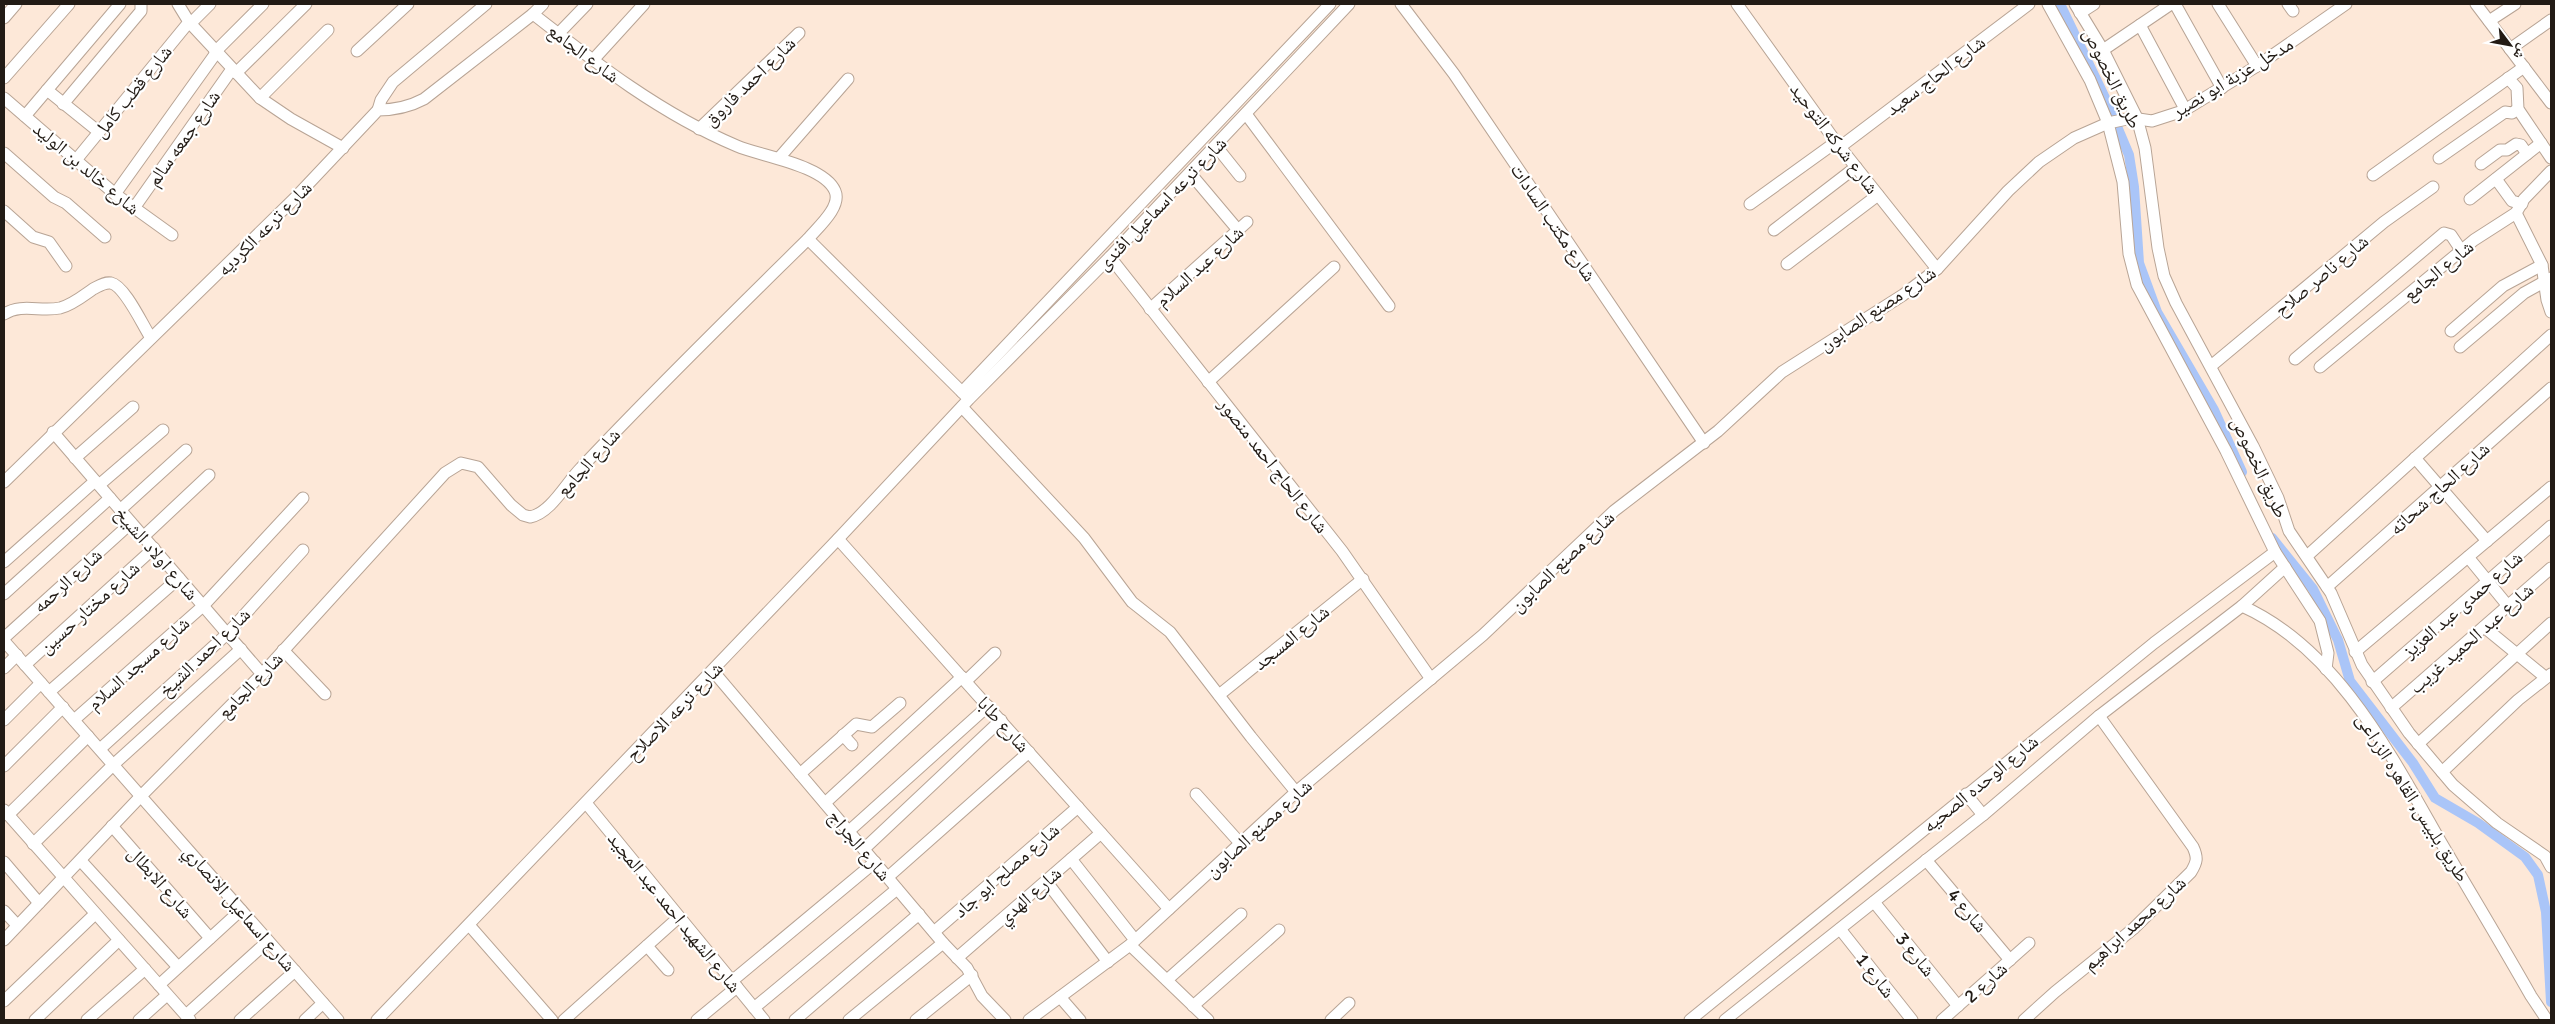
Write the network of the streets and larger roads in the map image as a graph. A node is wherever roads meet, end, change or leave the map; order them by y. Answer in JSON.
{"nodes":[{"id":1,"x":16,"y":4,"type":"edge"},
{"id":2,"x":69,"y":4,"type":"edge"},
{"id":3,"x":120,"y":4,"type":"edge"},
{"id":4,"x":141,"y":4,"type":"edge"},
{"id":5,"x":178,"y":4,"type":"edge"},
{"id":6,"x":210,"y":4,"type":"edge"},
{"id":7,"x":263,"y":4,"type":"edge"},
{"id":8,"x":306,"y":4,"type":"edge"},
{"id":9,"x":408,"y":4,"type":"edge"},
{"id":10,"x":486,"y":4,"type":"edge"},
{"id":11,"x":542,"y":4,"type":"edge"},
{"id":12,"x":587,"y":4,"type":"edge"},
{"id":13,"x":644,"y":4,"type":"edge"},
{"id":14,"x":1330,"y":4,"type":"edge"},
{"id":15,"x":1349,"y":4,"type":"edge"},
{"id":16,"x":1401,"y":4,"type":"edge"},
{"id":17,"x":1737,"y":4,"type":"edge"},
{"id":18,"x":2029,"y":4,"type":"edge"},
{"id":19,"x":2048,"y":4,"type":"edge"},
{"id":20,"x":2094,"y":4,"type":"edge"},
{"id":21,"x":2171,"y":4,"type":"edge"},
{"id":22,"x":2175,"y":4,"type":"edge"},
{"id":23,"x":2218,"y":4,"type":"edge"},
{"id":24,"x":2345,"y":4,"type":"edge"},
{"id":25,"x":2476,"y":4,"type":"edge"},
{"id":26,"x":2515,"y":4,"type":"edge"},
{"id":27,"x":2077,"y":8,"type":"edge"},
{"id":28,"x":533,"y":14,"type":"junction"},
{"id":29,"x":4,"y":18,"type":"edge"},
{"id":30,"x":1315,"y":20,"type":"junction"},
{"id":31,"x":2551,"y":20,"type":"edge"},
{"id":32,"x":2489,"y":21,"type":"junction"},
{"id":33,"x":189,"y":23,"type":"junction"},
{"id":34,"x":2140,"y":25,"type":"junction"},
{"id":35,"x":1324,"y":29,"type":"junction"},
{"id":36,"x":328,"y":30,"type":"dead end"},
{"id":37,"x":799,"y":33,"type":"dead end"},
{"id":38,"x":558,"y":34,"type":"junction"},
{"id":39,"x":2510,"y":49,"type":"junction"},
{"id":40,"x":2103,"y":50,"type":"junction"},
{"id":41,"x":357,"y":51,"type":"dead end"},
{"id":42,"x":215,"y":52,"type":"junction"},
{"id":43,"x":592,"y":60,"type":"junction"},
{"id":44,"x":2256,"y":66,"type":"junction"},
{"id":45,"x":2524,"y":67,"type":"junction"},
{"id":46,"x":234,"y":71,"type":"junction"},
{"id":47,"x":4,"y":78,"type":"edge"},
{"id":48,"x":2508,"y":78,"type":"junction"},
{"id":49,"x":848,"y":79,"type":"dead end"},
{"id":50,"x":2222,"y":88,"type":"junction"},
{"id":51,"x":47,"y":90,"type":"junction"},
{"id":52,"x":4,"y":98,"type":"edge"},
{"id":53,"x":260,"y":98,"type":"junction"},
{"id":54,"x":2551,"y":101,"type":"edge"},
{"id":55,"x":64,"y":104,"type":"junction"},
{"id":56,"x":2518,"y":108,"type":"junction"},
{"id":57,"x":378,"y":110,"type":"junction"},
{"id":58,"x":2185,"y":110,"type":"junction"},
{"id":59,"x":1246,"y":114,"type":"junction"},
{"id":60,"x":25,"y":116,"type":"junction"},
{"id":61,"x":2134,"y":118,"type":"junction"},
{"id":62,"x":2111,"y":122,"type":"junction"},
{"id":63,"x":699,"y":129,"type":"junction"},
{"id":64,"x":99,"y":132,"type":"junction"},
{"id":65,"x":2541,"y":143,"type":"junction"},
{"id":66,"x":1838,"y":144,"type":"junction"},
{"id":67,"x":1216,"y":146,"type":"junction"},
{"id":68,"x":344,"y":148,"type":"junction"},
{"id":69,"x":4,"y":152,"type":"edge"},
{"id":70,"x":2528,"y":154,"type":"junction"},
{"id":71,"x":779,"y":158,"type":"junction"},
{"id":72,"x":2439,"y":158,"type":"dead end"},
{"id":73,"x":2551,"y":158,"type":"edge"},
{"id":74,"x":76,"y":160,"type":"junction"},
{"id":75,"x":2480,"y":164,"type":"dead end"},
{"id":76,"x":1856,"y":167,"type":"junction"},
{"id":77,"x":1190,"y":173,"type":"junction"},
{"id":78,"x":2373,"y":175,"type":"dead end"},
{"id":79,"x":2550,"y":175,"type":"edge"},
{"id":80,"x":1240,"y":176,"type":"dead end"},
{"id":81,"x":2496,"y":179,"type":"junction"},
{"id":82,"x":2433,"y":186,"type":"dead end"},
{"id":83,"x":115,"y":194,"type":"junction"},
{"id":84,"x":1878,"y":194,"type":"junction"},
{"id":85,"x":2470,"y":200,"type":"dead end"},
{"id":86,"x":1750,"y":204,"type":"dead end"},
{"id":87,"x":134,"y":208,"type":"junction"},
{"id":88,"x":2519,"y":208,"type":"junction"},
{"id":89,"x":4,"y":211,"type":"edge"},
{"id":90,"x":1247,"y":222,"type":"dead end"},
{"id":91,"x":1238,"y":230,"type":"junction"},
{"id":92,"x":1774,"y":230,"type":"dead end"},
{"id":93,"x":172,"y":235,"type":"dead end"},
{"id":94,"x":105,"y":237,"type":"dead end"},
{"id":95,"x":808,"y":239,"type":"junction"},
{"id":96,"x":2461,"y":250,"type":"junction"},
{"id":97,"x":1110,"y":257,"type":"junction"},
{"id":98,"x":1787,"y":264,"type":"dead end"},
{"id":99,"x":2542,"y":265,"type":"junction"},
{"id":100,"x":66,"y":266,"type":"dead end"},
{"id":101,"x":1334,"y":267,"type":"dead end"},
{"id":102,"x":1936,"y":269,"type":"junction"},
{"id":103,"x":2548,"y":280,"type":"edge"},
{"id":104,"x":1389,"y":306,"type":"dead end"},
{"id":105,"x":1150,"y":310,"type":"junction"},
{"id":106,"x":2551,"y":312,"type":"edge"},
{"id":107,"x":4,"y":314,"type":"edge"},
{"id":108,"x":2451,"y":331,"type":"dead end"},
{"id":109,"x":2551,"y":335,"type":"edge"},
{"id":110,"x":151,"y":338,"type":"junction"},
{"id":111,"x":2460,"y":347,"type":"dead end"},
{"id":112,"x":2295,"y":359,"type":"dead end"},
{"id":113,"x":2211,"y":366,"type":"junction"},
{"id":114,"x":2320,"y":367,"type":"dead end"},
{"id":115,"x":1208,"y":382,"type":"junction"},
{"id":116,"x":2551,"y":388,"type":"edge"},
{"id":117,"x":965,"y":399,"type":"junction"},
{"id":118,"x":133,"y":407,"type":"dead end"},
{"id":119,"x":163,"y":430,"type":"dead end"},
{"id":120,"x":53,"y":432,"type":"junction"},
{"id":121,"x":1704,"y":443,"type":"junction"},
{"id":122,"x":186,"y":450,"type":"dead end"},
{"id":123,"x":75,"y":458,"type":"junction"},
{"id":124,"x":2415,"y":458,"type":"junction"},
{"id":125,"x":208,"y":475,"type":"dead end"},
{"id":126,"x":4,"y":482,"type":"edge"},
{"id":127,"x":97,"y":483,"type":"junction"},
{"id":128,"x":2441,"y":486,"type":"junction"},
{"id":129,"x":2551,"y":487,"type":"edge"},
{"id":130,"x":110,"y":498,"type":"junction"},
{"id":131,"x":303,"y":498,"type":"dead end"},
{"id":132,"x":120,"y":510,"type":"junction"},
{"id":133,"x":131,"y":522,"type":"junction"},
{"id":134,"x":2551,"y":526,"type":"edge"},
{"id":135,"x":143,"y":537,"type":"junction"},
{"id":136,"x":838,"y":539,"type":"junction"},
{"id":137,"x":2487,"y":541,"type":"junction"},
{"id":138,"x":154,"y":548,"type":"junction"},
{"id":139,"x":303,"y":550,"type":"dead end"},
{"id":140,"x":2275,"y":552,"type":"junction"},
{"id":141,"x":2307,"y":556,"type":"junction"},
{"id":142,"x":2468,"y":556,"type":"junction"},
{"id":143,"x":4,"y":562,"type":"edge"},
{"id":144,"x":2285,"y":567,"type":"junction"},
{"id":145,"x":2551,"y":568,"type":"edge"},
{"id":146,"x":179,"y":578,"type":"junction"},
{"id":147,"x":1363,"y":579,"type":"junction"},
{"id":148,"x":2488,"y":581,"type":"junction"},
{"id":149,"x":2327,"y":587,"type":"junction"},
{"id":150,"x":4,"y":594,"type":"edge"},
{"id":151,"x":203,"y":606,"type":"junction"},
{"id":152,"x":2242,"y":606,"type":"junction"},
{"id":153,"x":2508,"y":606,"type":"junction"},
{"id":154,"x":2551,"y":623,"type":"edge"},
{"id":155,"x":2484,"y":627,"type":"junction"},
{"id":156,"x":227,"y":634,"type":"junction"},
{"id":157,"x":4,"y":639,"type":"edge"},
{"id":158,"x":240,"y":649,"type":"junction"},
{"id":159,"x":283,"y":650,"type":"junction"},
{"id":160,"x":2355,"y":652,"type":"junction"},
{"id":161,"x":995,"y":653,"type":"dead end"},
{"id":162,"x":2516,"y":655,"type":"junction"},
{"id":163,"x":17,"y":656,"type":"junction"},
{"id":164,"x":25,"y":665,"type":"junction"},
{"id":165,"x":4,"y":668,"type":"edge"},
{"id":166,"x":2326,"y":669,"type":"junction"},
{"id":167,"x":713,"y":671,"type":"junction"},
{"id":168,"x":262,"y":674,"type":"junction"},
{"id":169,"x":2548,"y":675,"type":"edge"},
{"id":170,"x":964,"y":679,"type":"junction"},
{"id":171,"x":1431,"y":679,"type":"junction"},
{"id":172,"x":2372,"y":682,"type":"junction"},
{"id":173,"x":45,"y":687,"type":"junction"},
{"id":174,"x":325,"y":694,"type":"dead end"},
{"id":175,"x":1219,"y":695,"type":"junction"},
{"id":176,"x":900,"y":703,"type":"dead end"},
{"id":177,"x":988,"y":706,"type":"junction"},
{"id":178,"x":63,"y":708,"type":"junction"},
{"id":179,"x":2390,"y":708,"type":"junction"},
{"id":180,"x":2099,"y":716,"type":"junction"},
{"id":181,"x":4,"y":720,"type":"edge"},
{"id":182,"x":74,"y":720,"type":"junction"},
{"id":183,"x":1001,"y":720,"type":"junction"},
{"id":184,"x":843,"y":735,"type":"junction"},
{"id":185,"x":88,"y":736,"type":"junction"},
{"id":186,"x":852,"y":744,"type":"dead end"},
{"id":187,"x":2418,"y":744,"type":"junction"},
{"id":188,"x":100,"y":749,"type":"junction"},
{"id":189,"x":1029,"y":752,"type":"junction"},
{"id":190,"x":113,"y":765,"type":"junction"},
{"id":191,"x":4,"y":766,"type":"edge"},
{"id":192,"x":2442,"y":772,"type":"junction"},
{"id":193,"x":800,"y":774,"type":"junction"},
{"id":194,"x":1296,"y":792,"type":"junction"},
{"id":195,"x":1196,"y":794,"type":"dead end"},
{"id":196,"x":1966,"y":794,"type":"junction"},
{"id":197,"x":141,"y":796,"type":"junction"},
{"id":198,"x":586,"y":803,"type":"junction"},
{"id":199,"x":825,"y":803,"type":"junction"},
{"id":200,"x":1078,"y":807,"type":"junction"},
{"id":201,"x":6,"y":813,"type":"edge"},
{"id":202,"x":1983,"y":815,"type":"junction"},
{"id":203,"x":112,"y":826,"type":"junction"},
{"id":204,"x":849,"y":831,"type":"junction"},
{"id":205,"x":1101,"y":833,"type":"junction"},
{"id":206,"x":1240,"y":843,"type":"junction"},
{"id":207,"x":33,"y":844,"type":"junction"},
{"id":208,"x":864,"y":849,"type":"junction"},
{"id":209,"x":2548,"y":856,"type":"edge"},
{"id":210,"x":1071,"y":859,"type":"junction"},
{"id":211,"x":1926,"y":860,"type":"junction"},
{"id":212,"x":81,"y":861,"type":"junction"},
{"id":213,"x":4,"y":862,"type":"edge"},
{"id":214,"x":875,"y":862,"type":"junction"},
{"id":215,"x":2551,"y":867,"type":"edge"},
{"id":216,"x":888,"y":877,"type":"junction"},
{"id":217,"x":64,"y":878,"type":"junction"},
{"id":218,"x":1046,"y":880,"type":"junction"},
{"id":219,"x":898,"y":889,"type":"junction"},
{"id":220,"x":1874,"y":902,"type":"junction"},
{"id":221,"x":39,"y":903,"type":"junction"},
{"id":222,"x":1170,"y":909,"type":"junction"},
{"id":223,"x":241,"y":910,"type":"junction"},
{"id":224,"x":4,"y":911,"type":"edge"},
{"id":225,"x":95,"y":914,"type":"junction"},
{"id":226,"x":919,"y":914,"type":"junction"},
{"id":227,"x":1241,"y":914,"type":"dead end"},
{"id":228,"x":679,"y":917,"type":"junction"},
{"id":229,"x":17,"y":925,"type":"junction"},
{"id":230,"x":469,"y":925,"type":"junction"},
{"id":231,"x":1840,"y":929,"type":"junction"},
{"id":232,"x":1279,"y":930,"type":"dead end"},
{"id":233,"x":934,"y":932,"type":"junction"},
{"id":234,"x":210,"y":938,"type":"junction"},
{"id":235,"x":1793,"y":939,"type":"junction"},
{"id":236,"x":4,"y":940,"type":"edge"},
{"id":237,"x":119,"y":940,"type":"junction"},
{"id":238,"x":268,"y":941,"type":"junction"},
{"id":239,"x":1133,"y":942,"type":"junction"},
{"id":240,"x":943,"y":943,"type":"junction"},
{"id":241,"x":2029,"y":943,"type":"dead end"},
{"id":242,"x":647,"y":946,"type":"junction"},
{"id":243,"x":1807,"y":955,"type":"junction"},
{"id":244,"x":958,"y":958,"type":"junction"},
{"id":245,"x":2010,"y":960,"type":"junction"},
{"id":246,"x":1108,"y":962,"type":"junction"},
{"id":247,"x":178,"y":967,"type":"junction"},
{"id":248,"x":144,"y":969,"type":"junction"},
{"id":249,"x":668,"y":970,"type":"dead end"},
{"id":250,"x":295,"y":971,"type":"junction"},
{"id":251,"x":972,"y":975,"type":"junction"},
{"id":252,"x":1167,"y":980,"type":"junction"},
{"id":253,"x":735,"y":984,"type":"junction"},
{"id":254,"x":158,"y":985,"type":"junction"},
{"id":255,"x":167,"y":994,"type":"junction"},
{"id":256,"x":1060,"y":997,"type":"junction"},
{"id":257,"x":4,"y":1001,"type":"edge"},
{"id":258,"x":323,"y":1003,"type":"junction"},
{"id":259,"x":1349,"y":1003,"type":"dead end"},
{"id":260,"x":1958,"y":1006,"type":"junction"},
{"id":261,"x":754,"y":1008,"type":"junction"},
{"id":262,"x":1198,"y":1015,"type":"edge"},
{"id":263,"x":188,"y":1018,"type":"edge"},
{"id":264,"x":1032,"y":1019,"type":"edge"},
{"id":265,"x":35,"y":1020,"type":"edge"},
{"id":266,"x":88,"y":1020,"type":"edge"},
{"id":267,"x":139,"y":1020,"type":"edge"},
{"id":268,"x":240,"y":1020,"type":"edge"},
{"id":269,"x":305,"y":1020,"type":"edge"},
{"id":270,"x":338,"y":1020,"type":"edge"},
{"id":271,"x":377,"y":1020,"type":"edge"},
{"id":272,"x":552,"y":1020,"type":"edge"},
{"id":273,"x":564,"y":1020,"type":"edge"},
{"id":274,"x":697,"y":1020,"type":"edge"},
{"id":275,"x":764,"y":1020,"type":"edge"},
{"id":276,"x":795,"y":1020,"type":"edge"},
{"id":277,"x":849,"y":1020,"type":"edge"},
{"id":278,"x":916,"y":1020,"type":"edge"},
{"id":279,"x":1005,"y":1020,"type":"edge"},
{"id":280,"x":1080,"y":1020,"type":"edge"},
{"id":281,"x":1331,"y":1020,"type":"edge"},
{"id":282,"x":1690,"y":1020,"type":"edge"},
{"id":283,"x":1725,"y":1020,"type":"edge"},
{"id":284,"x":1912,"y":1020,"type":"edge"},
{"id":285,"x":1942,"y":1020,"type":"edge"},
{"id":286,"x":2024,"y":1020,"type":"edge"},
{"id":287,"x":2547,"y":1020,"type":"edge"}],
"edges":[{"from":1,"to":29,"type":"street"},
{"from":2,"to":47,"type":"street"},
{"from":3,"to":51,"type":"street"},
{"from":4,"to":55,"type":"street"},
{"from":5,"to":33,"type":"street"},
{"from":6,"to":33,"type":"street","name":"شارع قطب كامل"},
{"from":7,"to":42,"type":"street"},
{"from":8,"to":46,"type":"street","name":"شارع جمعه سالم"},
{"from":9,"to":41,"type":"street"},
{"from":10,"to":57,"type":"street","name":"شارع ترعه الكرديه"},
{"from":11,"to":28,"type":"street"},
{"from":12,"to":38,"type":"street"},
{"from":13,"to":43,"type":"street"},
{"from":14,"to":30,"type":"street","name":"شارع ترعه اسماعيل افندى"},
{"from":15,"to":35,"type":"street","name":"شارع ترعه اسماعيل افندى"},
{"from":16,"to":121,"type":"street","name":"شارع مكتب السادات"},
{"from":17,"to":66,"type":"street","name":"شارع شركه التوحيد"},
{"from":18,"to":66,"type":"street","name":"شارع الحاج سعيد"},
{"from":19,"to":62,"type":"street"},
{"from":20,"to":27,"type":"street"},
{"from":21,"to":34,"type":"street"},
{"from":22,"to":50,"type":"street"},
{"from":23,"to":44,"type":"street"},
{"from":24,"to":44,"type":"street","name":"مدخل عزبة ابو نصير"},
{"from":25,"to":32,"type":"street"},
{"from":26,"to":32,"type":"street"},
{"from":27,"to":40,"type":"street","name":"طريق الخصوص"},
{"from":28,"to":38,"type":"street","name":"شارع الجامع"},
{"from":28,"to":57,"type":"street"},
{"from":30,"to":35,"type":"street"},
{"from":30,"to":117,"type":"street","name":"شارع ترعه اسماعيل افندى"},
{"from":31,"to":39,"type":"street"},
{"from":32,"to":39,"type":"street"},
{"from":33,"to":42,"type":"street"},
{"from":33,"to":64,"type":"street","name":"شارع قطب كامل"},
{"from":34,"to":40,"type":"street"},
{"from":34,"to":58,"type":"street"},
{"from":35,"to":59,"type":"street","name":"شارع ترعه اسماعيل افندى"},
{"from":36,"to":53,"type":"street"},
{"from":37,"to":63,"type":"street","name":"شارع احمد فاروق"},
{"from":38,"to":43,"type":"street","name":"شارع الجامع"},
{"from":39,"to":45,"type":"street"},
{"from":40,"to":61,"type":"street","name":"طريق الخصوص"},
{"from":42,"to":46,"type":"street"},
{"from":42,"to":83,"type":"street"},
{"from":43,"to":63,"type":"street","name":"شارع الجامع"},
{"from":44,"to":50,"type":"street","name":"مدخل عزبة ابو نصير"},
{"from":45,"to":48,"type":"street"},
{"from":45,"to":54,"type":"street"},
{"from":46,"to":53,"type":"street"},
{"from":46,"to":87,"type":"street","name":"شارع جمعه سالم"},
{"from":48,"to":56,"type":"street"},
{"from":48,"to":78,"type":"street"},
{"from":49,"to":71,"type":"street"},
{"from":50,"to":58,"type":"street","name":"مدخل عزبة ابو نصير"},
{"from":51,"to":55,"type":"street"},
{"from":51,"to":60,"type":"street"},
{"from":52,"to":60,"type":"street","name":"شارع خالد بن الوليد"},
{"from":53,"to":68,"type":"street"},
{"from":55,"to":64,"type":"street"},
{"from":56,"to":65,"type":"street"},
{"from":56,"to":72,"type":"street"},
{"from":57,"to":68,"type":"street","name":"شارع ترعه الكرديه"},
{"from":58,"to":61,"type":"street","name":"مدخل عزبة ابو نصير"},
{"from":59,"to":67,"type":"street","name":"شارع ترعه اسماعيل افندى"},
{"from":59,"to":104,"type":"street"},
{"from":60,"to":74,"type":"street","name":"شارع خالد بن الوليد"},
{"from":61,"to":62,"type":"street","name":"مدخل عزبة ابو نصير"},
{"from":61,"to":113,"type":"street","name":"طريق الخصوص"},
{"from":62,"to":102,"type":"street","name":"شارع مصنع الصابون"},
{"from":62,"to":140,"type":"street"},
{"from":63,"to":71,"type":"street","name":"شارع الجامع"},
{"from":64,"to":74,"type":"street","name":"شارع قطب كامل"},
{"from":65,"to":70,"type":"street"},
{"from":65,"to":73,"type":"street"},
{"from":66,"to":76,"type":"street","name":"شارع شركه التوحيد"},
{"from":66,"to":86,"type":"street","name":"شارع الحاج سعيد"},
{"from":67,"to":77,"type":"street","name":"شارع ترعه اسماعيل افندى"},
{"from":67,"to":80,"type":"street"},
{"from":68,"to":110,"type":"street","name":"شارع ترعه الكرديه"},
{"from":69,"to":94,"type":"street"},
{"from":70,"to":75,"type":"street"},
{"from":70,"to":81,"type":"street"},
{"from":71,"to":95,"type":"street","name":"شارع الجامع"},
{"from":74,"to":83,"type":"street","name":"شارع خالد بن الوليد"},
{"from":76,"to":84,"type":"street","name":"شارع شركه التوحيد"},
{"from":76,"to":92,"type":"street"},
{"from":77,"to":91,"type":"street"},
{"from":77,"to":97,"type":"street","name":"شارع ترعه اسماعيل افندى"},
{"from":79,"to":88,"type":"street","name":"شارع الجامع"},
{"from":81,"to":85,"type":"street"},
{"from":81,"to":88,"type":"street"},
{"from":82,"to":113,"type":"street","name":"شارع ناصر صلاح"},
{"from":83,"to":87,"type":"street","name":"شارع خالد بن الوليد"},
{"from":84,"to":98,"type":"street"},
{"from":84,"to":102,"type":"street","name":"شارع شركه التوحيد"},
{"from":87,"to":93,"type":"street","name":"شارع خالد بن الوليد"},
{"from":88,"to":96,"type":"street","name":"شارع الجامع"},
{"from":88,"to":99,"type":"street"},
{"from":89,"to":100,"type":"street"},
{"from":90,"to":91,"type":"street","name":"شارع عبد السلام"},
{"from":91,"to":105,"type":"street","name":"شارع عبد السلام"},
{"from":95,"to":117,"type":"street"},
{"from":95,"to":159,"type":"street","name":"شارع الجامع"},
{"from":96,"to":112,"type":"street"},
{"from":96,"to":114,"type":"street","name":"شارع الجامع"},
{"from":97,"to":105,"type":"street","name":"شارع الحاج احمد منصور"},
{"from":97,"to":117,"type":"street","name":"شارع ترعه اسماعيل افندى"},
{"from":99,"to":103,"type":"street"},
{"from":99,"to":108,"type":"street"},
{"from":101,"to":115,"type":"street"},
{"from":102,"to":121,"type":"street","name":"شارع مصنع الصابون"},
{"from":103,"to":106,"type":"street"},
{"from":103,"to":111,"type":"street"},
{"from":105,"to":115,"type":"street","name":"شارع الحاج احمد منصور"},
{"from":107,"to":110,"type":"street"},
{"from":109,"to":124,"type":"street"},
{"from":110,"to":120,"type":"street","name":"شارع ترعه الكرديه"},
{"from":113,"to":141,"type":"street","name":"طريق الخصوص"},
{"from":115,"to":147,"type":"street","name":"شارع الحاج احمد منصور"},
{"from":116,"to":128,"type":"street","name":"شارع الحاج شحاته"},
{"from":117,"to":136,"type":"street","name":"شارع ترعه الاصلاح"},
{"from":117,"to":175,"type":"street"},
{"from":118,"to":123,"type":"street"},
{"from":119,"to":127,"type":"street"},
{"from":120,"to":123,"type":"street","name":"شارع اولاد الشيخ"},
{"from":120,"to":126,"type":"street","name":"شارع ترعه الكرديه"},
{"from":121,"to":171,"type":"street","name":"شارع مصنع الصابون"},
{"from":122,"to":132,"type":"street"},
{"from":123,"to":127,"type":"street","name":"شارع اولاد الشيخ"},
{"from":124,"to":128,"type":"street"},
{"from":124,"to":141,"type":"street"},
{"from":125,"to":135,"type":"street"},
{"from":127,"to":130,"type":"street","name":"شارع اولاد الشيخ"},
{"from":127,"to":143,"type":"street"},
{"from":128,"to":137,"type":"street"},
{"from":128,"to":149,"type":"street","name":"شارع الحاج شحاته"},
{"from":129,"to":137,"type":"street"},
{"from":130,"to":132,"type":"street","name":"شارع اولاد الشيخ"},
{"from":130,"to":150,"type":"street"},
{"from":131,"to":151,"type":"street","name":"شارع مسجد السلام"},
{"from":132,"to":133,"type":"street","name":"شارع اولاد الشيخ"},
{"from":133,"to":135,"type":"street","name":"شارع اولاد الشيخ"},
{"from":133,"to":157,"type":"street","name":"شارع الرحمه"},
{"from":134,"to":148,"type":"street","name":"شارع حمدى عبد العزيز"},
{"from":135,"to":138,"type":"street","name":"شارع اولاد الشيخ"},
{"from":136,"to":167,"type":"street","name":"شارع ترعه الاصلاح"},
{"from":136,"to":170,"type":"street","name":"شارع طابا"},
{"from":137,"to":142,"type":"street"},
{"from":138,"to":146,"type":"street","name":"شارع اولاد الشيخ"},
{"from":138,"to":164,"type":"street","name":"شارع مختار حسين"},
{"from":139,"to":156,"type":"street","name":"شارع احمد الشيخ"},
{"from":140,"to":144,"type":"street"},
{"from":140,"to":196,"type":"street","name":"شارع الوحده الصحيه"},
{"from":141,"to":149,"type":"street","name":"طريق الخصوص"},
{"from":142,"to":148,"type":"street"},
{"from":142,"to":160,"type":"street"},
{"from":144,"to":152,"type":"street","name":"شارع الوحده الصحيه"},
{"from":144,"to":166,"type":"street"},
{"from":145,"to":153,"type":"street","name":"شارع عبد الحميد غريب"},
{"from":146,"to":151,"type":"street","name":"شارع اولاد الشيخ"},
{"from":146,"to":173,"type":"street"},
{"from":147,"to":171,"type":"street","name":"شارع الحاج احمد منصور"},
{"from":147,"to":175,"type":"street","name":"شارع المسجد"},
{"from":148,"to":153,"type":"street"},
{"from":148,"to":172,"type":"street","name":"شارع حمدى عبد العزيز"},
{"from":149,"to":160,"type":"street","name":"طريق الخصوص"},
{"from":151,"to":156,"type":"street","name":"شارع اولاد الشيخ"},
{"from":151,"to":182,"type":"street","name":"شارع مسجد السلام"},
{"from":152,"to":166,"type":"street","name":"طريق بلبيس, القاهره الزراعى"},
{"from":152,"to":180,"type":"street","name":"شارع الوحده الصحيه"},
{"from":153,"to":155,"type":"street","name":"شارع عبد الحميد غريب"},
{"from":154,"to":162,"type":"street"},
{"from":155,"to":162,"type":"street"},
{"from":155,"to":179,"type":"street","name":"شارع عبد الحميد غريب"},
{"from":156,"to":158,"type":"street","name":"شارع اولاد الشيخ"},
{"from":156,"to":188,"type":"street","name":"شارع احمد الشيخ"},
{"from":157,"to":163,"type":"street","name":"شارع اسماعيل الانصاري"},
{"from":158,"to":168,"type":"street","name":"شارع اولاد الشيخ"},
{"from":158,"to":190,"type":"street"},
{"from":159,"to":168,"type":"street","name":"شارع الجامع"},
{"from":159,"to":174,"type":"street"},
{"from":160,"to":172,"type":"street","name":"طريق الخصوص"},
{"from":161,"to":170,"type":"street"},
{"from":162,"to":169,"type":"street"},
{"from":162,"to":187,"type":"street"},
{"from":163,"to":164,"type":"street","name":"شارع اسماعيل الانصاري"},
{"from":163,"to":165,"type":"street"},
{"from":164,"to":173,"type":"street","name":"شارع اسماعيل الانصاري"},
{"from":166,"to":287,"type":"street","name":"طريق بلبيس, القاهره الزراعى"},
{"from":167,"to":193,"type":"street","name":"شارع الجراج"},
{"from":167,"to":198,"type":"street","name":"شارع ترعه الاصلاح"},
{"from":168,"to":197,"type":"street","name":"شارع الجامع"},
{"from":169,"to":192,"type":"street"},
{"from":170,"to":177,"type":"street","name":"شارع طابا"},
{"from":170,"to":199,"type":"street"},
{"from":171,"to":194,"type":"street","name":"شارع مصنع الصابون"},
{"from":172,"to":179,"type":"street","name":"طريق الخصوص"},
{"from":173,"to":178,"type":"street","name":"شارع اسماعيل الانصاري"},
{"from":173,"to":181,"type":"street"},
{"from":175,"to":194,"type":"street"},
{"from":176,"to":184,"type":"street"},
{"from":177,"to":183,"type":"street","name":"شارع طابا"},
{"from":177,"to":204,"type":"street"},
{"from":178,"to":182,"type":"street","name":"شارع اسماعيل الانصاري"},
{"from":178,"to":191,"type":"street"},
{"from":179,"to":187,"type":"street","name":"طريق الخصوص"},
{"from":180,"to":202,"type":"street","name":"شارع الوحده الصحيه"},
{"from":180,"to":286,"type":"street","name":"شارع محمد ابراهيم"},
{"from":182,"to":185,"type":"street","name":"شارع اسماعيل الانصاري"},
{"from":183,"to":189,"type":"street","name":"شارع طابا"},
{"from":183,"to":208,"type":"street"},
{"from":184,"to":186,"type":"street"},
{"from":184,"to":193,"type":"street"},
{"from":185,"to":188,"type":"street","name":"شارع اسماعيل الانصاري"},
{"from":185,"to":201,"type":"street"},
{"from":187,"to":192,"type":"street","name":"طريق الخصوص"},
{"from":188,"to":190,"type":"street","name":"شارع اسماعيل الانصاري"},
{"from":189,"to":200,"type":"street","name":"شارع طابا"},
{"from":189,"to":216,"type":"street"},
{"from":190,"to":197,"type":"street","name":"شارع اسماعيل الانصاري"},
{"from":190,"to":207,"type":"street"},
{"from":192,"to":209,"type":"street","name":"طريق الخصوص"},
{"from":193,"to":199,"type":"street","name":"شارع الجراج"},
{"from":194,"to":206,"type":"street","name":"شارع مصنع الصابون"},
{"from":195,"to":206,"type":"street"},
{"from":196,"to":202,"type":"street"},
{"from":196,"to":235,"type":"street","name":"شارع الوحده الصحيه"},
{"from":197,"to":203,"type":"street","name":"شارع الجامع"},
{"from":197,"to":223,"type":"street","name":"شارع اسماعيل الانصاري"},
{"from":198,"to":228,"type":"street","name":"شارع الشهيد احمد عبد المجيد"},
{"from":198,"to":230,"type":"street","name":"شارع ترعه الاصلاح"},
{"from":199,"to":204,"type":"street","name":"شارع الجراج"},
{"from":200,"to":205,"type":"street","name":"شارع طابا"},
{"from":200,"to":233,"type":"street","name":"شارع مصلح ابو جاد"},
{"from":201,"to":207,"type":"street"},
{"from":202,"to":211,"type":"street","name":"شارع الوحده الصحيه"},
{"from":203,"to":212,"type":"street","name":"شارع الجامع"},
{"from":203,"to":234,"type":"street","name":"شارع الابطال"},
{"from":204,"to":208,"type":"street","name":"شارع الجراج"},
{"from":205,"to":210,"type":"street","name":"شارع الهدي"},
{"from":205,"to":222,"type":"street","name":"شارع طابا"},
{"from":206,"to":222,"type":"street","name":"شارع مصنع الصابون"},
{"from":207,"to":217,"type":"street"},
{"from":208,"to":214,"type":"street","name":"شارع الجراج"},
{"from":209,"to":215,"type":"street","name":"طريق الخصوص"},
{"from":210,"to":218,"type":"street","name":"شارع الهدي"},
{"from":210,"to":239,"type":"street"},
{"from":211,"to":220,"type":"street","name":"شارع الوحده الصحيه"},
{"from":211,"to":245,"type":"street","name":"شارع 4"},
{"from":212,"to":217,"type":"street","name":"شارع الجامع"},
{"from":212,"to":247,"type":"street"},
{"from":213,"to":221,"type":"street"},
{"from":214,"to":216,"type":"street","name":"شارع الجراج"},
{"from":214,"to":253,"type":"street"},
{"from":216,"to":219,"type":"street","name":"شارع الجراج"},
{"from":217,"to":221,"type":"street","name":"شارع الجامع"},
{"from":217,"to":225,"type":"street"},
{"from":218,"to":244,"type":"street","name":"شارع الهدي"},
{"from":218,"to":246,"type":"street"},
{"from":219,"to":226,"type":"street","name":"شارع الجراج"},
{"from":219,"to":261,"type":"street"},
{"from":220,"to":231,"type":"street","name":"شارع الوحده الصحيه"},
{"from":220,"to":260,"type":"street","name":"شارع 3"},
{"from":221,"to":229,"type":"street","name":"شارع الجامع"},
{"from":222,"to":239,"type":"street","name":"شارع مصنع الصابون"},
{"from":223,"to":234,"type":"street"},
{"from":223,"to":238,"type":"street","name":"شارع اسماعيل الانصاري"},
{"from":224,"to":229,"type":"street"},
{"from":225,"to":237,"type":"street"},
{"from":225,"to":257,"type":"street"},
{"from":226,"to":233,"type":"street","name":"شارع الجراج"},
{"from":226,"to":276,"type":"street"},
{"from":227,"to":252,"type":"street"},
{"from":228,"to":242,"type":"street"},
{"from":228,"to":253,"type":"street","name":"شارع الشهيد احمد عبد المجيد"},
{"from":229,"to":236,"type":"street","name":"شارع الجامع"},
{"from":230,"to":271,"type":"street","name":"شارع ترعه الاصلاح"},
{"from":230,"to":272,"type":"street"},
{"from":231,"to":243,"type":"street","name":"شارع الوحده الصحيه"},
{"from":231,"to":284,"type":"street","name":"شارع 1"},
{"from":232,"to":262,"type":"street"},
{"from":233,"to":240,"type":"street","name":"شارع الجراج"},
{"from":234,"to":247,"type":"street"},
{"from":235,"to":243,"type":"street"},
{"from":235,"to":282,"type":"street","name":"شارع الوحده الصحيه"},
{"from":237,"to":248,"type":"street"},
{"from":237,"to":265,"type":"street"},
{"from":238,"to":250,"type":"street","name":"شارع اسماعيل الانصاري"},
{"from":238,"to":263,"type":"street"},
{"from":239,"to":246,"type":"street","name":"شارع مصنع الصابون"},
{"from":239,"to":252,"type":"street"},
{"from":240,"to":244,"type":"street","name":"شارع الجراج"},
{"from":240,"to":277,"type":"street"},
{"from":241,"to":245,"type":"street","name":"شارع 2"},
{"from":242,"to":249,"type":"street"},
{"from":242,"to":273,"type":"street"},
{"from":243,"to":283,"type":"street","name":"شارع الوحده الصحيه"},
{"from":244,"to":251,"type":"street","name":"شارع الجراج"},
{"from":245,"to":260,"type":"street","name":"شارع 2"},
{"from":246,"to":256,"type":"street","name":"شارع مصنع الصابون"},
{"from":247,"to":254,"type":"street"},
{"from":248,"to":254,"type":"street"},
{"from":248,"to":266,"type":"street"},
{"from":250,"to":258,"type":"street","name":"شارع اسماعيل الانصاري"},
{"from":250,"to":268,"type":"street"},
{"from":251,"to":278,"type":"street"},
{"from":251,"to":279,"type":"street","name":"شارع الجراج"},
{"from":252,"to":262,"type":"street"},
{"from":253,"to":261,"type":"street","name":"شارع الشهيد احمد عبد المجيد"},
{"from":253,"to":274,"type":"street"},
{"from":254,"to":255,"type":"street"},
{"from":255,"to":263,"type":"street"},
{"from":255,"to":267,"type":"street"},
{"from":256,"to":264,"type":"street","name":"شارع مصنع الصابون"},
{"from":256,"to":280,"type":"street"},
{"from":258,"to":269,"type":"street"},
{"from":258,"to":270,"type":"street","name":"شارع اسماعيل الانصاري"},
{"from":259,"to":281,"type":"street"},
{"from":260,"to":285,"type":"street","name":"شارع 2"},
{"from":261,"to":275,"type":"street","name":"شارع الشهيد احمد عبد المجيد"}]}
